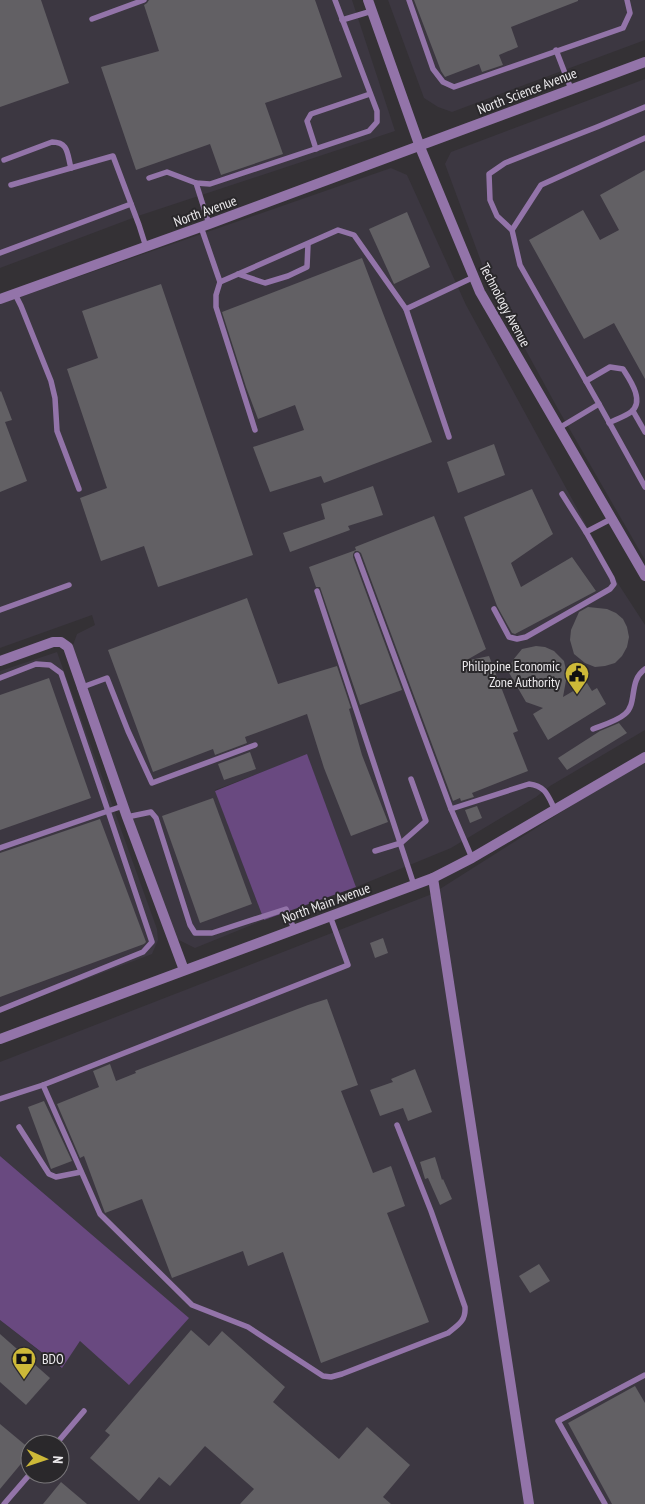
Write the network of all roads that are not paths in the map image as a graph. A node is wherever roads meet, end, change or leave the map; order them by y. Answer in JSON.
{"nodes":[{"id":1,"x":144,"y":0,"type":"edge"},
{"id":2,"x":335,"y":0,"type":"edge"},
{"id":3,"x":368,"y":0,"type":"edge"},
{"id":4,"x":409,"y":0,"type":"edge"},
{"id":5,"x":627,"y":0,"type":"edge"},
{"id":6,"x":372,"y":11,"type":"junction"},
{"id":7,"x":92,"y":19,"type":"dead end"},
{"id":8,"x":342,"y":20,"type":"junction"},
{"id":9,"x":556,"y":50,"type":"junction"},
{"id":10,"x":645,"y":62,"type":"edge"},
{"id":11,"x":571,"y":89,"type":"junction"},
{"id":12,"x":370,"y":94,"type":"junction"},
{"id":13,"x":645,"y":107,"type":"edge"},
{"id":14,"x":645,"y":138,"type":"edge"},
{"id":15,"x":420,"y":146,"type":"junction"},
{"id":16,"x":316,"y":149,"type":"junction"},
{"id":17,"x":4,"y":160,"type":"dead end"},
{"id":18,"x":70,"y":168,"type":"junction"},
{"id":19,"x":149,"y":178,"type":"dead end"},
{"id":20,"x":196,"y":183,"type":"junction"},
{"id":21,"x":11,"y":185,"type":"dead end"},
{"id":22,"x":131,"y":204,"type":"junction"},
{"id":23,"x":205,"y":226,"type":"junction"},
{"id":24,"x":512,"y":230,"type":"junction"},
{"id":25,"x":308,"y":244,"type":"junction"},
{"id":26,"x":146,"y":247,"type":"junction"},
{"id":27,"x":0,"y":254,"type":"edge"},
{"id":28,"x":238,"y":274,"type":"junction"},
{"id":29,"x":474,"y":277,"type":"junction"},
{"id":30,"x":220,"y":282,"type":"junction"},
{"id":31,"x":15,"y":294,"type":"junction"},
{"id":32,"x":0,"y":300,"type":"edge"},
{"id":33,"x":406,"y":309,"type":"junction"},
{"id":34,"x":586,"y":381,"type":"junction"},
{"id":35,"x":599,"y":404,"type":"junction"},
{"id":36,"x":633,"y":411,"type":"junction"},
{"id":37,"x":609,"y":423,"type":"junction"},
{"id":38,"x":558,"y":428,"type":"junction"},
{"id":39,"x":255,"y":430,"type":"dead end"},
{"id":40,"x":645,"y":432,"type":"edge"},
{"id":41,"x":449,"y":436,"type":"dead end"},
{"id":42,"x":645,"y":487,"type":"edge"},
{"id":43,"x":79,"y":489,"type":"dead end"},
{"id":44,"x":562,"y":494,"type":"dead end"},
{"id":45,"x":611,"y":519,"type":"junction"},
{"id":46,"x":586,"y":532,"type":"junction"},
{"id":47,"x":357,"y":555,"type":"dead end"},
{"id":48,"x":645,"y":576,"type":"edge"},
{"id":49,"x":69,"y":585,"type":"dead end"},
{"id":50,"x":316,"y":591,"type":"dead end"},
{"id":51,"x":494,"y":609,"type":"dead end"},
{"id":52,"x":0,"y":610,"type":"edge"},
{"id":53,"x":0,"y":661,"type":"edge"},
{"id":54,"x":645,"y":669,"type":"edge"},
{"id":55,"x":0,"y":678,"type":"edge"},
{"id":56,"x":80,"y":688,"type":"junction"},
{"id":57,"x":593,"y":729,"type":"dead end"},
{"id":58,"x":255,"y":745,"type":"dead end"},
{"id":59,"x":645,"y":757,"type":"edge"},
{"id":60,"x":411,"y":779,"type":"dead end"},
{"id":61,"x":123,"y":806,"type":"junction"},
{"id":62,"x":451,"y":809,"type":"junction"},
{"id":63,"x":555,"y":810,"type":"junction"},
{"id":64,"x":108,"y":811,"type":"junction"},
{"id":65,"x":127,"y":817,"type":"junction"},
{"id":66,"x":400,"y":843,"type":"junction"},
{"id":67,"x":0,"y":848,"type":"edge"},
{"id":68,"x":376,"y":851,"type":"dead end"},
{"id":69,"x":472,"y":858,"type":"junction"},
{"id":70,"x":433,"y":878,"type":"junction"},
{"id":71,"x":414,"y":885,"type":"junction"},
{"id":72,"x":330,"y":916,"type":"junction"},
{"id":73,"x":294,"y":930,"type":"junction"},
{"id":74,"x":184,"y":970,"type":"junction"},
{"id":75,"x":0,"y":1010,"type":"edge"},
{"id":76,"x":0,"y":1039,"type":"edge"},
{"id":77,"x":43,"y":1085,"type":"junction"},
{"id":78,"x":0,"y":1099,"type":"edge"},
{"id":79,"x":398,"y":1125,"type":"dead end"},
{"id":80,"x":19,"y":1128,"type":"dead end"},
{"id":81,"x":81,"y":1172,"type":"junction"},
{"id":82,"x":645,"y":1375,"type":"edge"},
{"id":83,"x":84,"y":1411,"type":"dead end"},
{"id":84,"x":64,"y":1434,"type":"edge"},
{"id":85,"x":21,"y":1484,"type":"edge"},
{"id":86,"x":4,"y":1504,"type":"edge"},
{"id":87,"x":529,"y":1504,"type":"edge"},
{"id":88,"x":605,"y":1504,"type":"edge"}],
"edges":[{"from":1,"to":7,"type":"lane"},
{"from":2,"to":8,"type":"lane"},
{"from":3,"to":6,"type":"street","name":"Technology Avenue"},
{"from":4,"to":9,"type":"lane"},
{"from":5,"to":9,"type":"lane"},
{"from":6,"to":8,"type":"lane"},
{"from":6,"to":15,"type":"street","name":"Technology Avenue"},
{"from":8,"to":12,"type":"lane"},
{"from":9,"to":11,"type":"lane"},
{"from":10,"to":11,"type":"street","name":"North Science Avenue"},
{"from":11,"to":15,"type":"street","name":"North Science Avenue"},
{"from":12,"to":16,"type":"lane"},
{"from":12,"to":16,"type":"lane"},
{"from":13,"to":24,"type":"lane"},
{"from":14,"to":24,"type":"lane"},
{"from":15,"to":23,"type":"street","name":"North Avenue"},
{"from":15,"to":29,"type":"street","name":"Technology Avenue"},
{"from":16,"to":20,"type":"lane"},
{"from":17,"to":18,"type":"lane"},
{"from":18,"to":21,"type":"lane"},
{"from":18,"to":22,"type":"lane"},
{"from":19,"to":20,"type":"lane"},
{"from":20,"to":23,"type":"lane"},
{"from":22,"to":26,"type":"lane"},
{"from":22,"to":27,"type":"lane"},
{"from":23,"to":26,"type":"street","name":"North Avenue"},
{"from":23,"to":30,"type":"lane"},
{"from":24,"to":34,"type":"lane"},
{"from":25,"to":28,"type":"lane"},
{"from":25,"to":28,"type":"lane"},
{"from":25,"to":33,"type":"lane"},
{"from":26,"to":31,"type":"street","name":"North Avenue"},
{"from":28,"to":30,"type":"lane"},
{"from":29,"to":33,"type":"lane"},
{"from":29,"to":38,"type":"street","name":"Technology Avenue"},
{"from":30,"to":39,"type":"lane"},
{"from":31,"to":32,"type":"street","name":"North Avenue"},
{"from":31,"to":43,"type":"lane"},
{"from":33,"to":41,"type":"lane"},
{"from":34,"to":35,"type":"lane"},
{"from":34,"to":36,"type":"lane"},
{"from":35,"to":37,"type":"lane"},
{"from":35,"to":38,"type":"lane"},
{"from":36,"to":37,"type":"lane"},
{"from":36,"to":40,"type":"lane"},
{"from":37,"to":42,"type":"lane"},
{"from":38,"to":45,"type":"street","name":"Technology Avenue"},
{"from":44,"to":46,"type":"lane"},
{"from":45,"to":46,"type":"lane"},
{"from":45,"to":48,"type":"street","name":"Technology Avenue"},
{"from":46,"to":51,"type":"lane"},
{"from":47,"to":62,"type":"lane"},
{"from":49,"to":52,"type":"lane"},
{"from":50,"to":66,"type":"lane"},
{"from":53,"to":56,"type":"street"},
{"from":54,"to":57,"type":"lane"},
{"from":55,"to":64,"type":"lane"},
{"from":56,"to":58,"type":"lane"},
{"from":56,"to":61,"type":"street"},
{"from":59,"to":63,"type":"street","name":"North Main Avenue"},
{"from":60,"to":66,"type":"lane"},
{"from":61,"to":64,"type":"lane"},
{"from":61,"to":65,"type":"street"},
{"from":62,"to":63,"type":"lane"},
{"from":62,"to":69,"type":"lane"},
{"from":63,"to":69,"type":"street","name":"North Main Avenue"},
{"from":64,"to":67,"type":"lane"},
{"from":64,"to":75,"type":"lane"},
{"from":65,"to":73,"type":"lane"},
{"from":65,"to":74,"type":"street"},
{"from":66,"to":68,"type":"lane"},
{"from":66,"to":71,"type":"lane"},
{"from":69,"to":70,"type":"street","name":"North Main Avenue"},
{"from":70,"to":71,"type":"street","name":"North Main Avenue"},
{"from":70,"to":87,"type":"street"},
{"from":71,"to":72,"type":"street","name":"North Main Avenue"},
{"from":72,"to":73,"type":"street","name":"North Main Avenue"},
{"from":72,"to":77,"type":"lane"},
{"from":73,"to":74,"type":"street","name":"North Main Avenue"},
{"from":74,"to":76,"type":"street","name":"North Main Avenue"},
{"from":77,"to":78,"type":"lane"},
{"from":77,"to":81,"type":"lane"},
{"from":79,"to":81,"type":"lane"},
{"from":80,"to":81,"type":"lane"},
{"from":82,"to":88,"type":"lane"},
{"from":83,"to":84,"type":"lane"},
{"from":85,"to":86,"type":"lane"}]}
